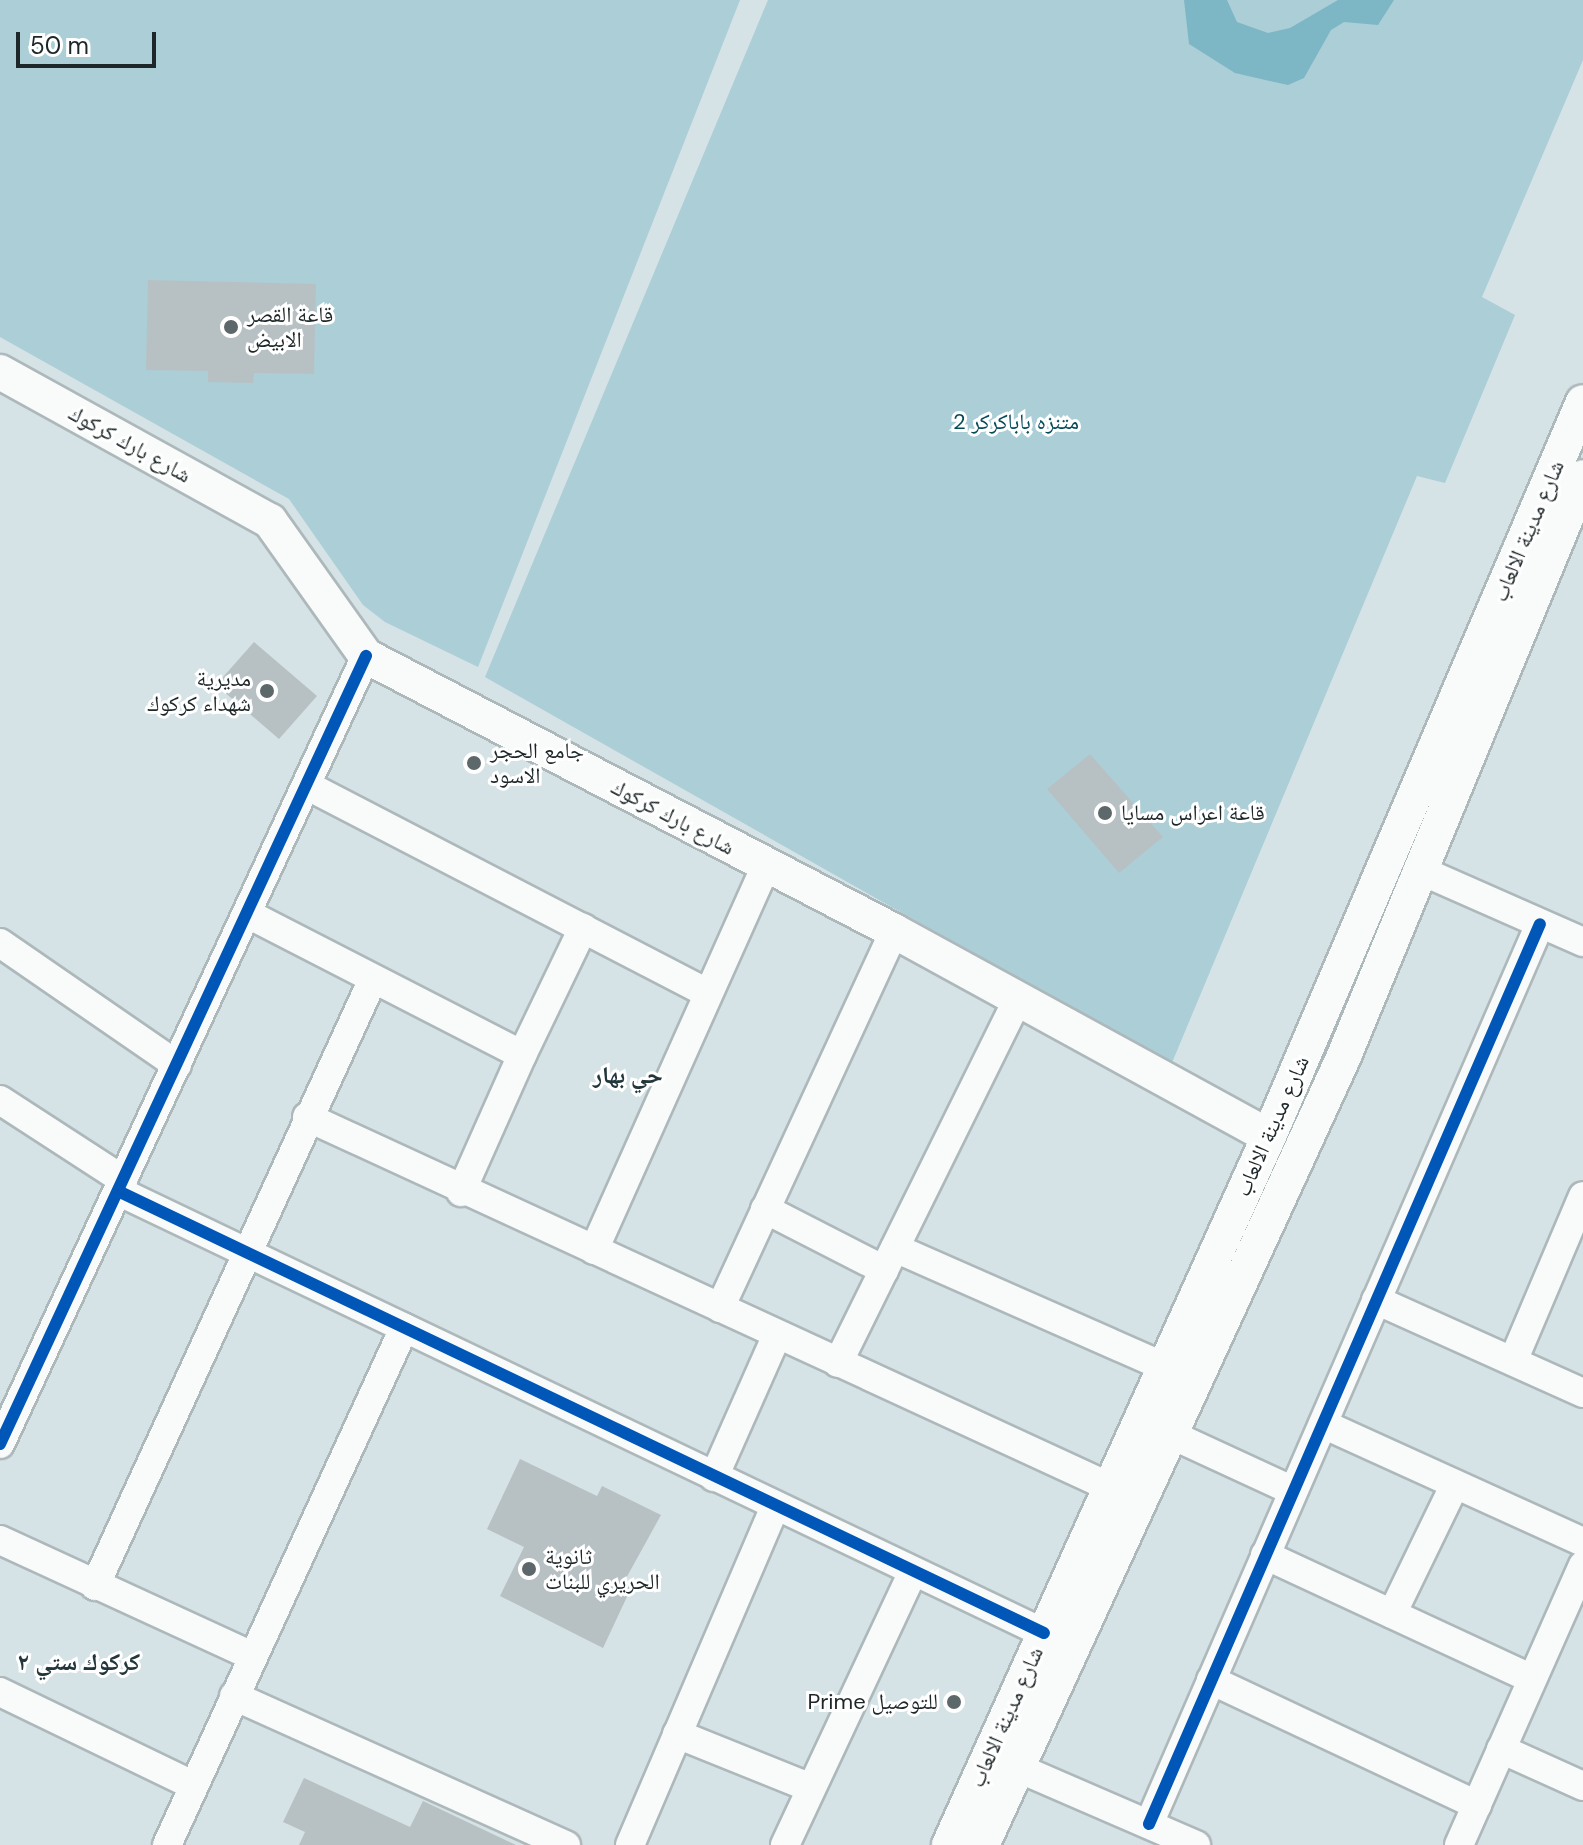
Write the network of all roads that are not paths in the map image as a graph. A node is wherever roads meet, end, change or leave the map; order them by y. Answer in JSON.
{"nodes":[{"id":1,"x":0,"y":372,"type":"edge"},
{"id":2,"x":0,"y":397,"type":"edge"},
{"id":3,"x":1583,"y":402,"type":"edge"},
{"id":4,"x":1583,"y":477,"type":"edge"},
{"id":5,"x":302,"y":566,"type":"junction"},
{"id":6,"x":366,"y":656,"type":"junction"},
{"id":7,"x":1447,"y":719,"type":"junction"},
{"id":8,"x":1479,"y":730,"type":"junction"},
{"id":9,"x":308,"y":786,"type":"junction"},
{"id":10,"x":766,"y":866,"type":"junction"},
{"id":11,"x":1422,"y":871,"type":"junction"},
{"id":12,"x":248,"y":914,"type":"junction"},
{"id":13,"x":1540,"y":924,"type":"junction"},
{"id":14,"x":583,"y":928,"type":"junction"},
{"id":15,"x":894,"y":931,"type":"junction"},
{"id":16,"x":1583,"y":942,"type":"edge"},
{"id":17,"x":0,"y":943,"type":"edge"},
{"id":18,"x":373,"y":979,"type":"junction"},
{"id":19,"x":708,"y":993,"type":"junction"},
{"id":20,"x":1018,"y":999,"type":"junction"},
{"id":21,"x":522,"y":1055,"type":"junction"},
{"id":22,"x":177,"y":1065,"type":"junction"},
{"id":23,"x":0,"y":1100,"type":"edge"},
{"id":24,"x":307,"y":1117,"type":"junction"},
{"id":25,"x":1269,"y":1136,"type":"junction"},
{"id":26,"x":121,"y":1186,"type":"junction"},
{"id":27,"x":461,"y":1192,"type":"junction"},
{"id":28,"x":1583,"y":1196,"type":"edge"},
{"id":29,"x":765,"y":1209,"type":"junction"},
{"id":30,"x":594,"y":1250,"type":"junction"},
{"id":31,"x":246,"y":1253,"type":"junction"},
{"id":32,"x":890,"y":1259,"type":"junction"},
{"id":33,"x":1212,"y":1263,"type":"junction"},
{"id":34,"x":1244,"y":1277,"type":"junction"},
{"id":35,"x":1376,"y":1300,"type":"junction"},
{"id":36,"x":720,"y":1308,"type":"junction"},
{"id":37,"x":404,"y":1328,"type":"junction"},
{"id":38,"x":777,"y":1335,"type":"junction"},
{"id":39,"x":1513,"y":1361,"type":"junction"},
{"id":40,"x":838,"y":1363,"type":"junction"},
{"id":41,"x":1165,"y":1367,"type":"junction"},
{"id":42,"x":1583,"y":1393,"type":"edge"},
{"id":43,"x":1323,"y":1424,"type":"junction"},
{"id":44,"x":1172,"y":1435,"type":"junction"},
{"id":45,"x":0,"y":1444,"type":"edge"},
{"id":46,"x":714,"y":1477,"type":"junction"},
{"id":47,"x":1455,"y":1484,"type":"junction"},
{"id":48,"x":1110,"y":1487,"type":"junction"},
{"id":49,"x":1293,"y":1491,"type":"junction"},
{"id":50,"x":775,"y":1506,"type":"junction"},
{"id":51,"x":0,"y":1540,"type":"edge"},
{"id":52,"x":1583,"y":1542,"type":"edge"},
{"id":53,"x":1265,"y":1555,"type":"junction"},
{"id":54,"x":1583,"y":1565,"type":"edge"},
{"id":55,"x":913,"y":1572,"type":"junction"},
{"id":56,"x":95,"y":1586,"type":"junction"},
{"id":57,"x":1392,"y":1614,"type":"junction"},
{"id":58,"x":1044,"y":1633,"type":"junction"},
{"id":59,"x":252,"y":1656,"type":"junction"},
{"id":60,"x":1532,"y":1679,"type":"junction"},
{"id":61,"x":1211,"y":1680,"type":"junction"},
{"id":62,"x":0,"y":1692,"type":"edge"},
{"id":63,"x":234,"y":1696,"type":"junction"},
{"id":64,"x":677,"y":1734,"type":"junction"},
{"id":65,"x":1501,"y":1749,"type":"junction"},
{"id":66,"x":1018,"y":1768,"type":"junction"},
{"id":67,"x":192,"y":1785,"type":"junction"},
{"id":68,"x":1583,"y":1786,"type":"edge"},
{"id":69,"x":811,"y":1788,"type":"junction"},
{"id":70,"x":1477,"y":1805,"type":"junction"},
{"id":71,"x":1149,"y":1824,"type":"junction"},
{"id":72,"x":513,"y":1834,"type":"edge"},
{"id":73,"x":167,"y":1845,"type":"edge"},
{"id":74,"x":566,"y":1845,"type":"edge"},
{"id":75,"x":630,"y":1845,"type":"edge"},
{"id":76,"x":785,"y":1845,"type":"edge"},
{"id":77,"x":949,"y":1845,"type":"edge"},
{"id":78,"x":982,"y":1845,"type":"edge"},
{"id":79,"x":1196,"y":1845,"type":"edge"},
{"id":80,"x":1459,"y":1845,"type":"edge"}],
"edges":[{"from":1,"to":5,"type":"main road","name":"شارع بارك كركوك"},
{"from":2,"to":5,"type":"main road"},
{"from":3,"to":7,"type":"main road","name":"شارع مدينة الالعاب"},
{"from":4,"to":8,"type":"main road","name":"شارع مدينة الالعاب"},
{"from":5,"to":6,"type":"main road","name":"شارع بارك كركوك"},
{"from":6,"to":9,"type":"street"},
{"from":6,"to":10,"type":"main road","name":"شارع بارك كركوك"},
{"from":7,"to":8,"type":"main road"},
{"from":7,"to":25,"type":"main road","name":"شارع مدينة الالعاب"},
{"from":8,"to":11,"type":"main road","name":"شارع مدينة الالعاب"},
{"from":9,"to":12,"type":"street"},
{"from":9,"to":14,"type":"street"},
{"from":10,"to":15,"type":"main road","name":"شارع بارك كركوك"},
{"from":10,"to":19,"type":"street"},
{"from":11,"to":13,"type":"street"},
{"from":11,"to":34,"type":"main road","name":"شارع مدينة الالعاب"},
{"from":12,"to":18,"type":"street"},
{"from":12,"to":22,"type":"street"},
{"from":13,"to":16,"type":"street"},
{"from":13,"to":35,"type":"street"},
{"from":14,"to":19,"type":"street"},
{"from":14,"to":21,"type":"street"},
{"from":15,"to":20,"type":"main road","name":"شارع بارك كركوك"},
{"from":15,"to":29,"type":"street"},
{"from":17,"to":22,"type":"street"},
{"from":18,"to":21,"type":"street"},
{"from":18,"to":24,"type":"street"},
{"from":19,"to":30,"type":"street"},
{"from":20,"to":25,"type":"main road","name":"شارع بارك كركوك"},
{"from":20,"to":32,"type":"street"},
{"from":21,"to":27,"type":"street"},
{"from":22,"to":26,"type":"street"},
{"from":23,"to":26,"type":"street"},
{"from":24,"to":27,"type":"street"},
{"from":24,"to":31,"type":"street"},
{"from":25,"to":33,"type":"main road","name":"شارع مدينة الالعاب"},
{"from":26,"to":31,"type":"street"},
{"from":26,"to":45,"type":"street"},
{"from":27,"to":30,"type":"street"},
{"from":28,"to":39,"type":"street"},
{"from":29,"to":32,"type":"street"},
{"from":29,"to":36,"type":"street"},
{"from":30,"to":36,"type":"street"},
{"from":31,"to":37,"type":"street"},
{"from":31,"to":56,"type":"street"},
{"from":32,"to":40,"type":"street"},
{"from":32,"to":41,"type":"street"},
{"from":33,"to":34,"type":"main road"},
{"from":33,"to":41,"type":"main road","name":"شارع مدينة الالعاب"},
{"from":34,"to":44,"type":"main road","name":"شارع مدينة الالعاب"},
{"from":35,"to":39,"type":"street"},
{"from":35,"to":43,"type":"street"},
{"from":36,"to":38,"type":"street"},
{"from":37,"to":46,"type":"street"},
{"from":37,"to":59,"type":"street"},
{"from":38,"to":40,"type":"street"},
{"from":38,"to":46,"type":"street"},
{"from":39,"to":42,"type":"street"},
{"from":40,"to":48,"type":"street"},
{"from":41,"to":48,"type":"main road","name":"شارع مدينة الالعاب"},
{"from":43,"to":47,"type":"street"},
{"from":43,"to":49,"type":"street"},
{"from":44,"to":49,"type":"street"},
{"from":44,"to":66,"type":"main road","name":"شارع مدينة الالعاب"},
{"from":46,"to":50,"type":"street"},
{"from":47,"to":52,"type":"street"},
{"from":47,"to":57,"type":"street"},
{"from":48,"to":58,"type":"main road","name":"شارع مدينة الالعاب"},
{"from":49,"to":53,"type":"street"},
{"from":50,"to":55,"type":"street"},
{"from":50,"to":64,"type":"street"},
{"from":51,"to":56,"type":"street"},
{"from":53,"to":57,"type":"street"},
{"from":53,"to":61,"type":"street"},
{"from":54,"to":60,"type":"street"},
{"from":55,"to":58,"type":"street"},
{"from":55,"to":69,"type":"street"},
{"from":56,"to":59,"type":"street"},
{"from":57,"to":60,"type":"street"},
{"from":58,"to":77,"type":"main road","name":"شارع مدينة الالعاب"},
{"from":59,"to":63,"type":"street"},
{"from":60,"to":65,"type":"street"},
{"from":61,"to":70,"type":"street"},
{"from":61,"to":71,"type":"street"},
{"from":62,"to":67,"type":"street"},
{"from":63,"to":67,"type":"street"},
{"from":63,"to":72,"type":"street"},
{"from":64,"to":69,"type":"street"},
{"from":64,"to":75,"type":"street"},
{"from":65,"to":68,"type":"street"},
{"from":65,"to":70,"type":"street"},
{"from":66,"to":71,"type":"street"},
{"from":66,"to":78,"type":"main road","name":"شارع مدينة الالعاب"},
{"from":67,"to":73,"type":"street"},
{"from":69,"to":76,"type":"street"},
{"from":70,"to":80,"type":"street"},
{"from":71,"to":79,"type":"street"},
{"from":72,"to":74,"type":"street"}]}
